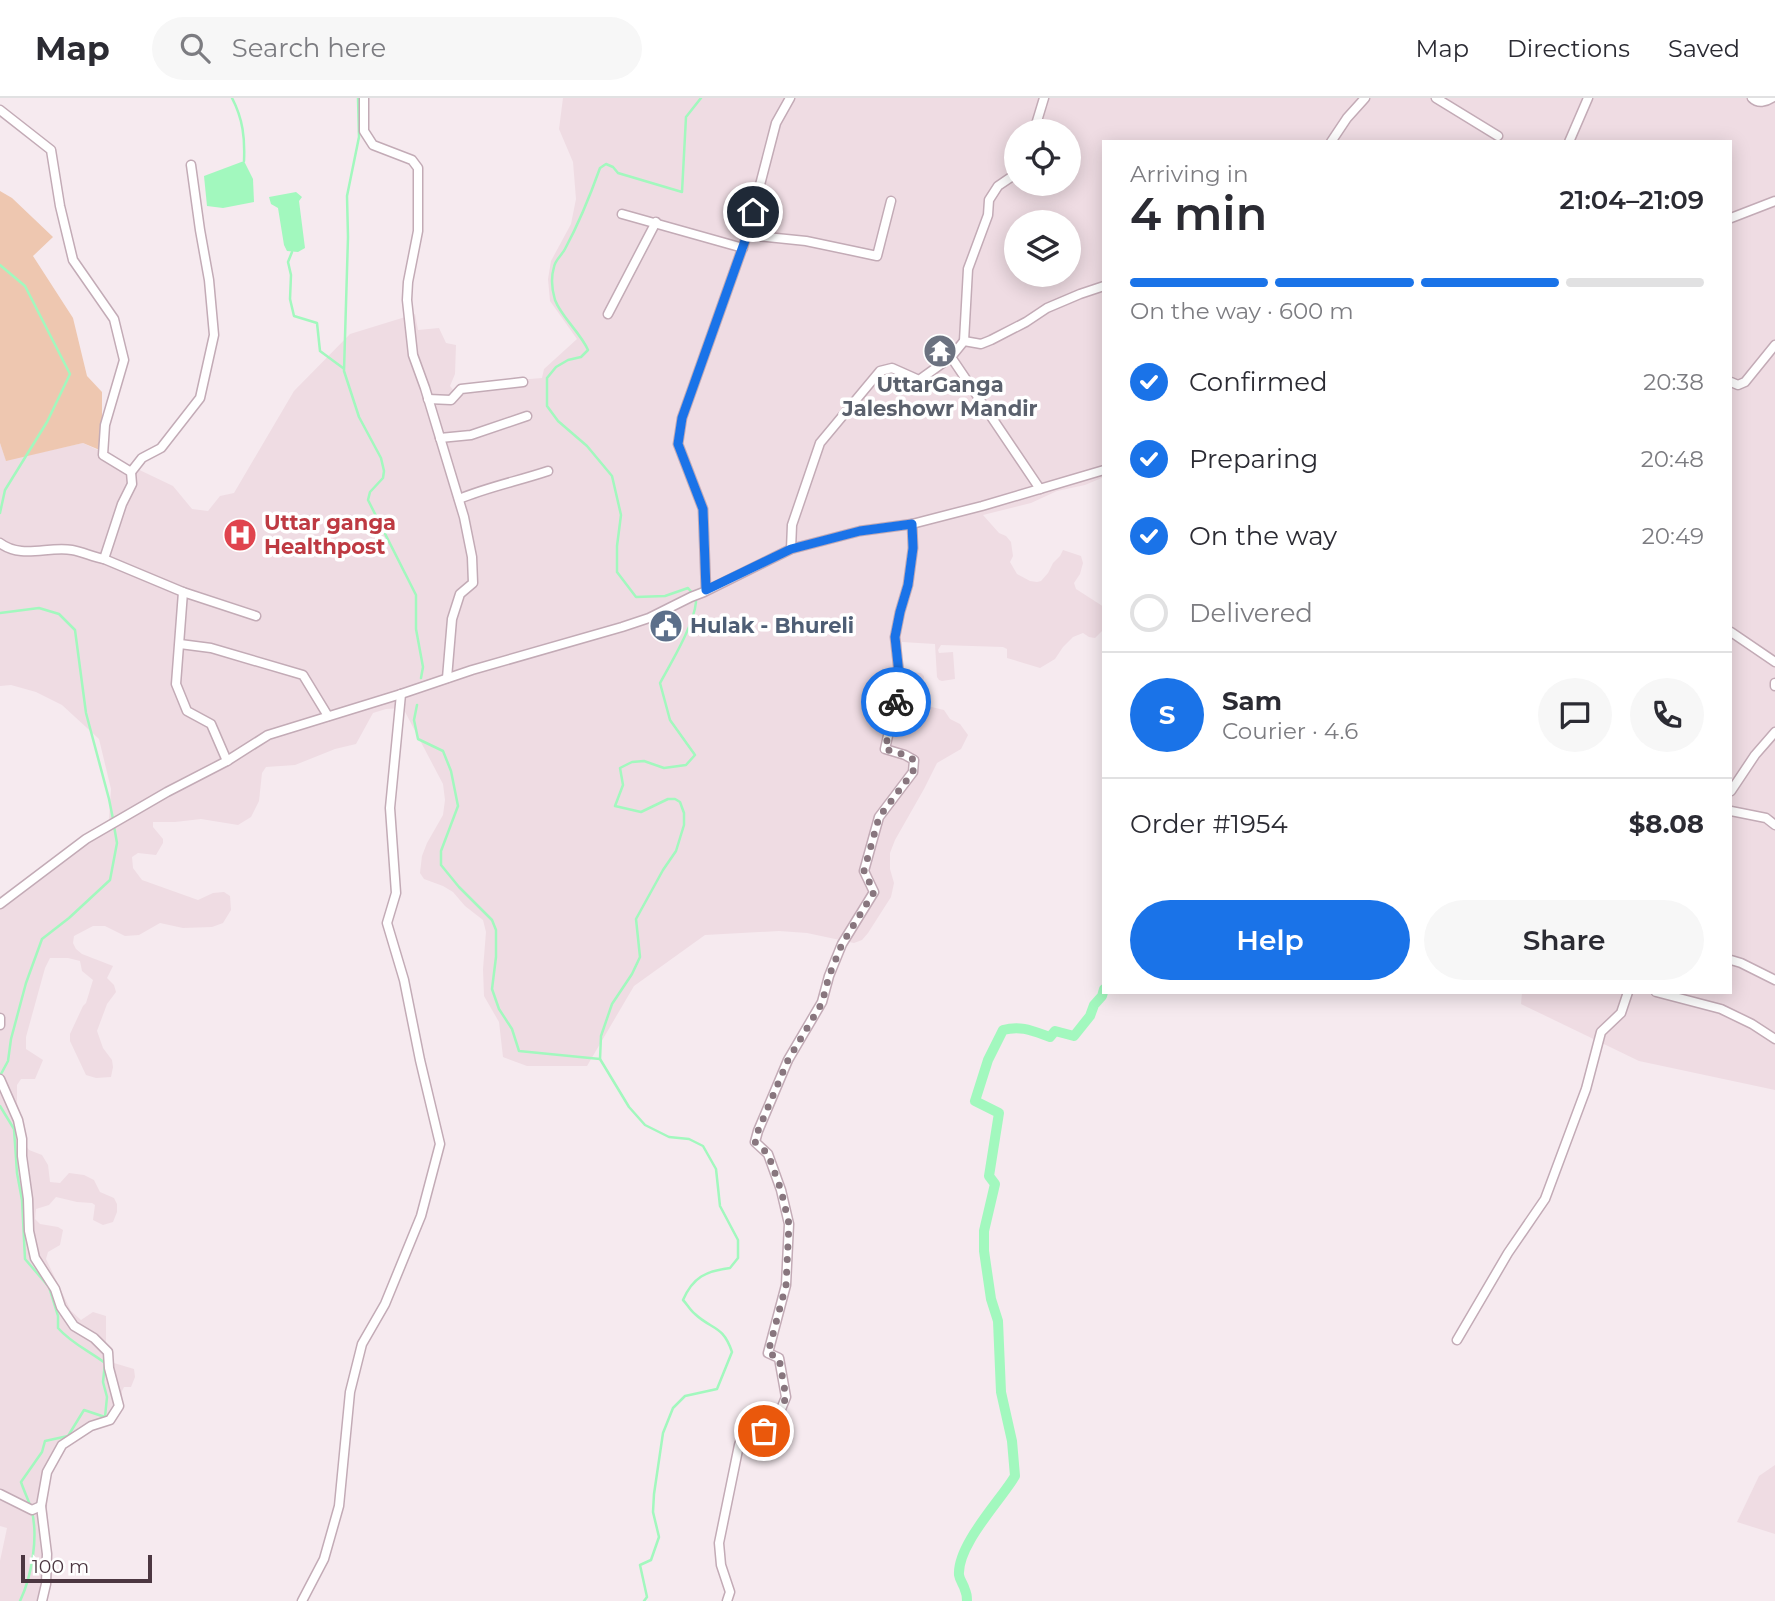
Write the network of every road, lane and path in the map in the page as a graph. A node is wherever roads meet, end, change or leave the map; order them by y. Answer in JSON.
{"nodes":[{"id":1,"x":364,"y":98,"type":"edge"},
{"id":2,"x":790,"y":98,"type":"edge"},
{"id":3,"x":1044,"y":98,"type":"edge"},
{"id":4,"x":1365,"y":98,"type":"edge"},
{"id":5,"x":1436,"y":98,"type":"edge"},
{"id":6,"x":1588,"y":98,"type":"edge"},
{"id":7,"x":1752,"y":98,"type":"edge"},
{"id":8,"x":1772,"y":98,"type":"edge"},
{"id":9,"x":0,"y":110,"type":"edge"},
{"id":10,"x":1038,"y":119,"type":"edge"},
{"id":11,"x":1498,"y":136,"type":"dead end"},
{"id":12,"x":1332,"y":140,"type":"edge"},
{"id":13,"x":1570,"y":140,"type":"edge"},
{"id":14,"x":191,"y":165,"type":"dead end"},
{"id":15,"x":1004,"y":182,"type":"edge"},
{"id":16,"x":891,"y":201,"type":"dead end"},
{"id":17,"x":1775,"y":201,"type":"edge"},
{"id":18,"x":622,"y":214,"type":"dead end"},
{"id":19,"x":1732,"y":218,"type":"edge"},
{"id":20,"x":656,"y":222,"type":"junction"},
{"id":21,"x":747,"y":235,"type":"junction"},
{"id":22,"x":743,"y":248,"type":"junction"},
{"id":23,"x":1102,"y":287,"type":"edge"},
{"id":24,"x":608,"y":314,"type":"dead end"},
{"id":25,"x":964,"y":341,"type":"junction"},
{"id":26,"x":1775,"y":345,"type":"edge"},
{"id":27,"x":951,"y":357,"type":"junction"},
{"id":28,"x":523,"y":382,"type":"dead end"},
{"id":29,"x":1732,"y":382,"type":"edge"},
{"id":30,"x":428,"y":399,"type":"junction"},
{"id":31,"x":527,"y":416,"type":"dead end"},
{"id":32,"x":440,"y":438,"type":"junction"},
{"id":33,"x":548,"y":471,"type":"dead end"},
{"id":34,"x":1102,"y":471,"type":"edge"},
{"id":35,"x":131,"y":472,"type":"junction"},
{"id":36,"x":1040,"y":489,"type":"junction"},
{"id":37,"x":458,"y":499,"type":"junction"},
{"id":38,"x":912,"y":524,"type":"junction"},
{"id":39,"x":0,"y":543,"type":"edge"},
{"id":40,"x":791,"y":549,"type":"junction"},
{"id":41,"x":104,"y":559,"type":"junction"},
{"id":42,"x":705,"y":591,"type":"junction"},
{"id":43,"x":183,"y":592,"type":"junction"},
{"id":44,"x":256,"y":616,"type":"dead end"},
{"id":45,"x":1732,"y":633,"type":"edge"},
{"id":46,"x":180,"y":644,"type":"junction"},
{"id":47,"x":1775,"y":662,"type":"edge"},
{"id":48,"x":447,"y":678,"type":"junction"},
{"id":49,"x":401,"y":694,"type":"junction"},
{"id":50,"x":328,"y":716,"type":"junction"},
{"id":51,"x":1775,"y":732,"type":"edge"},
{"id":52,"x":227,"y":761,"type":"junction"},
{"id":53,"x":1732,"y":790,"type":"edge"},
{"id":54,"x":1732,"y":811,"type":"edge"},
{"id":55,"x":1775,"y":825,"type":"edge"},
{"id":56,"x":0,"y":904,"type":"edge"},
{"id":57,"x":1732,"y":960,"type":"edge"},
{"id":58,"x":1775,"y":981,"type":"edge"},
{"id":59,"x":1627,"y":994,"type":"edge"},
{"id":60,"x":1664,"y":994,"type":"edge"},
{"id":61,"x":0,"y":1018,"type":"edge"},
{"id":62,"x":0,"y":1025,"type":"edge"},
{"id":63,"x":1775,"y":1039,"type":"edge"},
{"id":64,"x":0,"y":1079,"type":"edge"},
{"id":65,"x":1457,"y":1340,"type":"dead end"},
{"id":66,"x":0,"y":1494,"type":"edge"},
{"id":67,"x":41,"y":1506,"type":"junction"},
{"id":68,"x":41,"y":1601,"type":"edge"},
{"id":69,"x":302,"y":1601,"type":"edge"},
{"id":70,"x":727,"y":1601,"type":"edge"}],
"edges":[{"from":1,"to":30,"type":"street"},
{"from":2,"to":21,"type":"street"},
{"from":3,"to":10,"type":"street"},
{"from":4,"to":12,"type":"street"},
{"from":5,"to":11,"type":"street"},
{"from":6,"to":13,"type":"street"},
{"from":7,"to":8,"type":"street"},
{"from":9,"to":35,"type":"street"},
{"from":14,"to":35,"type":"street"},
{"from":15,"to":25,"type":"street"},
{"from":16,"to":21,"type":"street"},
{"from":17,"to":19,"type":"street"},
{"from":18,"to":20,"type":"street"},
{"from":20,"to":22,"type":"street"},
{"from":20,"to":24,"type":"street"},
{"from":21,"to":22,"type":"street"},
{"from":22,"to":42,"type":"street"},
{"from":23,"to":25,"type":"street"},
{"from":25,"to":27,"type":"street"},
{"from":26,"to":29,"type":"street"},
{"from":27,"to":36,"type":"street"},
{"from":27,"to":40,"type":"street"},
{"from":28,"to":30,"type":"street"},
{"from":30,"to":32,"type":"street"},
{"from":31,"to":32,"type":"street"},
{"from":32,"to":37,"type":"street"},
{"from":33,"to":37,"type":"street"},
{"from":34,"to":36,"type":"street"},
{"from":35,"to":41,"type":"street"},
{"from":36,"to":38,"type":"street"},
{"from":37,"to":48,"type":"street"},
{"from":38,"to":40,"type":"street"},
{"from":38,"to":70,"type":"street"},
{"from":39,"to":41,"type":"street"},
{"from":40,"to":42,"type":"street"},
{"from":41,"to":43,"type":"street"},
{"from":42,"to":48,"type":"street"},
{"from":43,"to":44,"type":"street"},
{"from":43,"to":46,"type":"street"},
{"from":45,"to":47,"type":"street"},
{"from":46,"to":50,"type":"street"},
{"from":46,"to":52,"type":"street"},
{"from":48,"to":49,"type":"street"},
{"from":49,"to":50,"type":"street"},
{"from":49,"to":69,"type":"street"},
{"from":50,"to":52,"type":"street"},
{"from":51,"to":53,"type":"street"},
{"from":52,"to":56,"type":"street"},
{"from":54,"to":55,"type":"street"},
{"from":57,"to":58,"type":"street"},
{"from":59,"to":65,"type":"street"},
{"from":60,"to":63,"type":"street"},
{"from":61,"to":62,"type":"street"},
{"from":64,"to":67,"type":"street"},
{"from":66,"to":67,"type":"street"},
{"from":67,"to":68,"type":"street"}]}
